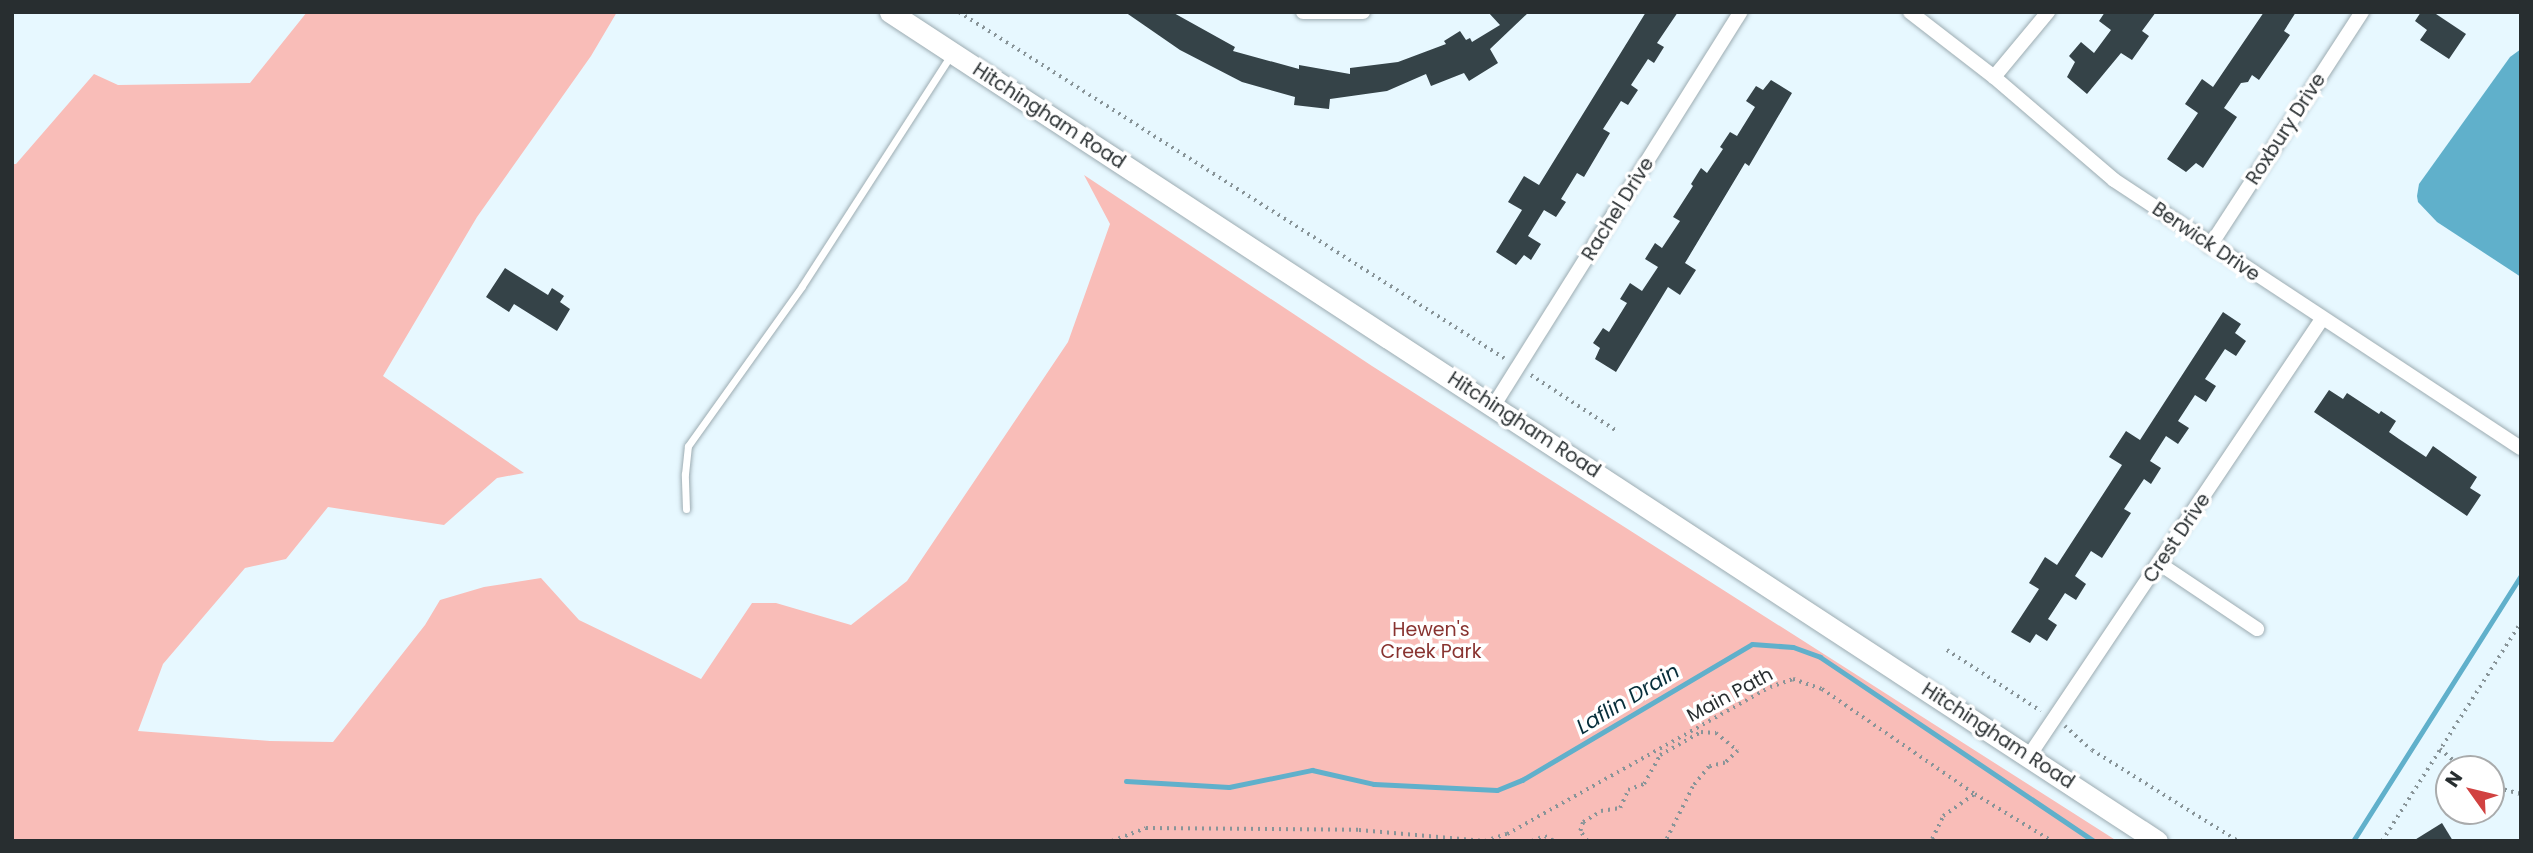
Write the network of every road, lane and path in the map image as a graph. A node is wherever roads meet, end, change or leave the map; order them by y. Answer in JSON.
{"nodes":[{"id":1,"x":890,"y":12,"type":"edge"},
{"id":2,"x":959,"y":12,"type":"edge"},
{"id":3,"x":1303,"y":12,"type":"edge"},
{"id":4,"x":1363,"y":12,"type":"edge"},
{"id":5,"x":1741,"y":12,"type":"edge"},
{"id":6,"x":1910,"y":12,"type":"edge"},
{"id":7,"x":2048,"y":12,"type":"edge"},
{"id":8,"x":2362,"y":12,"type":"edge"},
{"id":9,"x":953,"y":53,"type":"junction"},
{"id":10,"x":1994,"y":77,"type":"junction"},
{"id":11,"x":2210,"y":246,"type":"junction"},
{"id":12,"x":2322,"y":319,"type":"junction"},
{"id":13,"x":1518,"y":367,"type":"junction"},
{"id":14,"x":1494,"y":405,"type":"junction"},
{"id":15,"x":1617,"y":431,"type":"dead end"},
{"id":16,"x":2521,"y":448,"type":"edge"},
{"id":17,"x":686,"y":509,"type":"dead end"},
{"id":18,"x":2160,"y":564,"type":"junction"},
{"id":19,"x":2521,"y":622,"type":"edge"},
{"id":20,"x":2257,"y":629,"type":"dead end"},
{"id":21,"x":1947,"y":650,"type":"dead end"},
{"id":22,"x":2054,"y":719,"type":"junction"},
{"id":23,"x":2440,"y":749,"type":"junction"},
{"id":24,"x":2447,"y":755,"type":"edge"},
{"id":25,"x":2029,"y":756,"type":"junction"},
{"id":26,"x":1975,"y":794,"type":"junction"},
{"id":27,"x":1932,"y":840,"type":"edge"},
{"id":28,"x":1112,"y":841,"type":"edge"},
{"id":29,"x":1485,"y":841,"type":"edge"},
{"id":30,"x":1532,"y":841,"type":"edge"},
{"id":31,"x":1554,"y":841,"type":"edge"},
{"id":32,"x":1587,"y":841,"type":"edge"},
{"id":33,"x":1667,"y":841,"type":"edge"},
{"id":34,"x":2052,"y":841,"type":"edge"},
{"id":35,"x":2157,"y":841,"type":"edge"},
{"id":36,"x":2238,"y":841,"type":"edge"},
{"id":37,"x":2382,"y":841,"type":"edge"}],
"edges":[{"from":1,"to":9,"type":"street","name":"Hitchingham Road"},
{"from":2,"to":13,"type":"path"},
{"from":3,"to":4,"type":"street"},
{"from":5,"to":13,"type":"street","name":"Rachel Drive"},
{"from":6,"to":10,"type":"street","name":"Berwick Drive"},
{"from":7,"to":10,"type":"street"},
{"from":8,"to":11,"type":"street","name":"Roxbury Drive"},
{"from":9,"to":14,"type":"street","name":"Hitchingham Road"},
{"from":9,"to":17,"type":"lane"},
{"from":10,"to":11,"type":"street","name":"Berwick Drive"},
{"from":11,"to":12,"type":"street","name":"Berwick Drive"},
{"from":12,"to":16,"type":"street","name":"Berwick Drive"},
{"from":12,"to":18,"type":"street","name":"Crest Drive"},
{"from":13,"to":14,"type":"street","name":"Rachel Drive"},
{"from":13,"to":15,"type":"path"},
{"from":14,"to":25,"type":"street","name":"Hitchingham Road"},
{"from":18,"to":20,"type":"street"},
{"from":18,"to":22,"type":"street","name":"Crest Drive"},
{"from":19,"to":23,"type":"path"},
{"from":21,"to":22,"type":"path"},
{"from":22,"to":25,"type":"street","name":"Crest Drive"},
{"from":22,"to":36,"type":"path"},
{"from":23,"to":24,"type":"path"},
{"from":23,"to":37,"type":"path"},
{"from":25,"to":35,"type":"street","name":"Hitchingham Road"},
{"from":26,"to":27,"type":"path"},
{"from":26,"to":29,"type":"path","name":"Main Path"},
{"from":26,"to":34,"type":"path","name":"Main Path"},
{"from":28,"to":29,"type":"path","name":"Main Path"},
{"from":30,"to":31,"type":"path"},
{"from":32,"to":33,"type":"path"}]}
